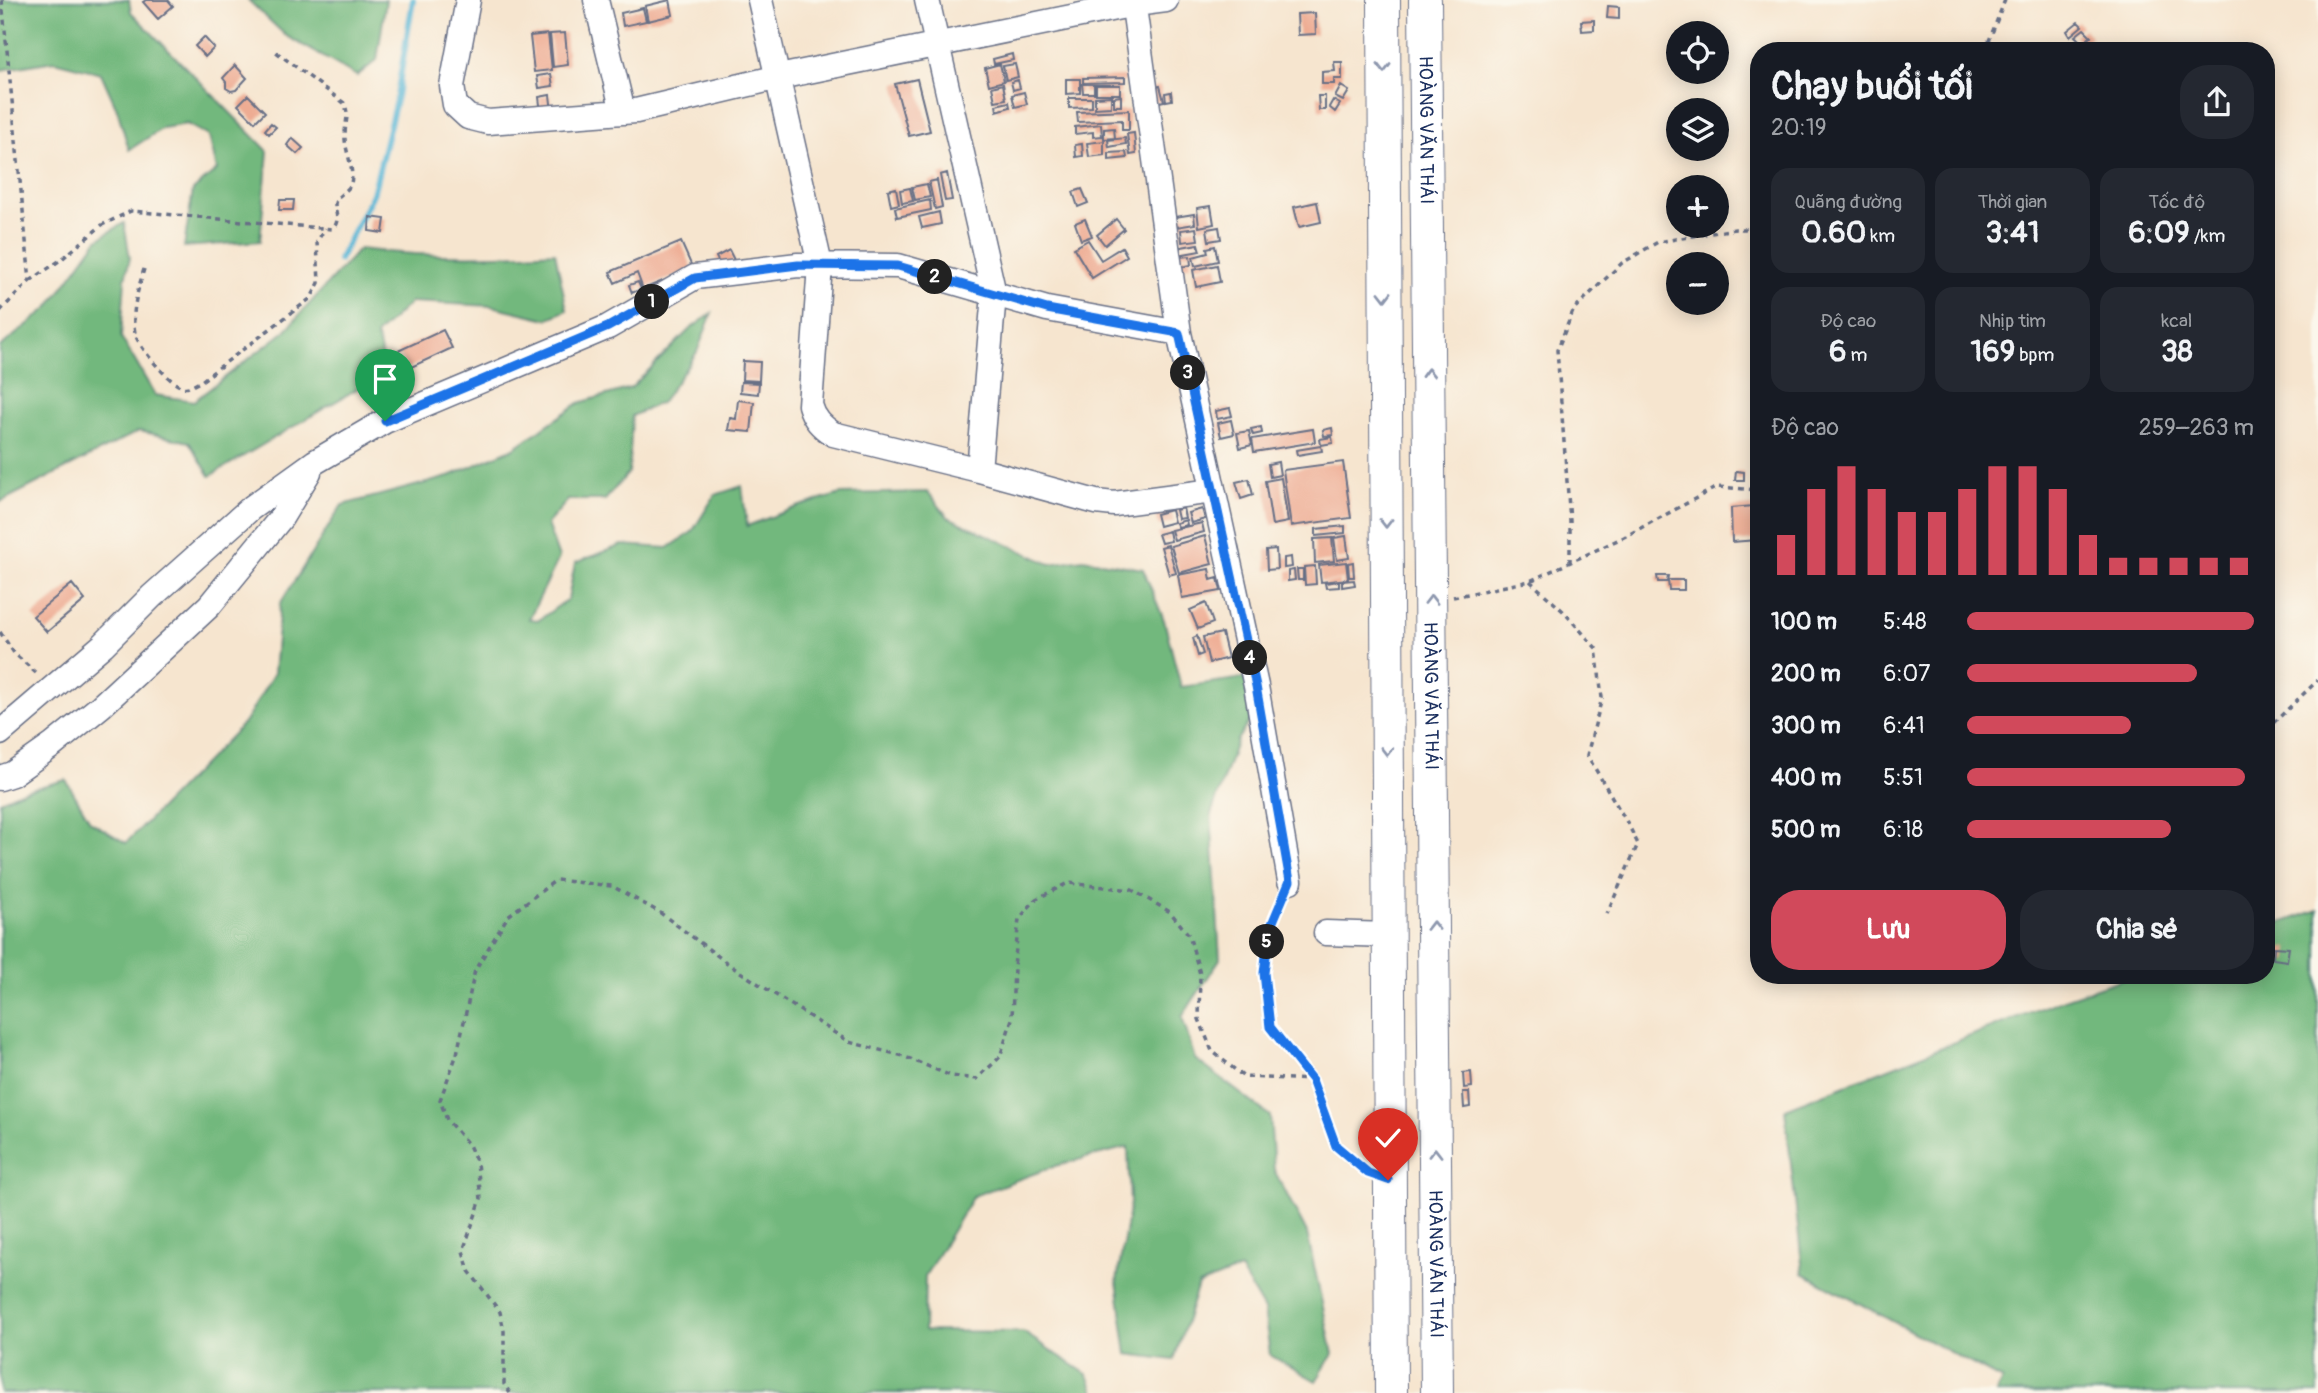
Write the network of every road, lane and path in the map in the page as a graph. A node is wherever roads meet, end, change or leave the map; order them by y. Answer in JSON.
{"nodes":[{"id":1,"x":2,"y":0,"type":"edge"},
{"id":2,"x":468,"y":0,"type":"edge"},
{"id":3,"x":596,"y":0,"type":"edge"},
{"id":4,"x":760,"y":0,"type":"edge"},
{"id":5,"x":927,"y":0,"type":"edge"},
{"id":6,"x":1166,"y":0,"type":"edge"},
{"id":7,"x":1384,"y":0,"type":"edge"},
{"id":8,"x":1425,"y":0,"type":"edge"},
{"id":9,"x":2005,"y":0,"type":"edge"},
{"id":10,"x":1134,"y":2,"type":"edge"},
{"id":11,"x":1989,"y":42,"type":"edge"},
{"id":12,"x":937,"y":43,"type":"junction"},
{"id":13,"x":276,"y":52,"type":"dead end"},
{"id":14,"x":779,"y":77,"type":"junction"},
{"id":15,"x":624,"y":112,"type":"junction"},
{"id":16,"x":325,"y":228,"type":"junction"},
{"id":17,"x":1750,"y":229,"type":"edge"},
{"id":18,"x":820,"y":265,"type":"junction"},
{"id":19,"x":144,"y":269,"type":"dead end"},
{"id":20,"x":30,"y":281,"type":"junction"},
{"id":21,"x":994,"y":294,"type":"junction"},
{"id":22,"x":0,"y":312,"type":"edge"},
{"id":23,"x":1179,"y":333,"type":"junction"},
{"id":24,"x":314,"y":462,"type":"junction"},
{"id":25,"x":979,"y":470,"type":"junction"},
{"id":26,"x":1750,"y":489,"type":"edge"},
{"id":27,"x":1213,"y":491,"type":"junction"},
{"id":28,"x":1570,"y":563,"type":"junction"},
{"id":29,"x":1530,"y":581,"type":"junction"},
{"id":30,"x":1431,"y":602,"type":"junction"},
{"id":31,"x":0,"y":632,"type":"edge"},
{"id":32,"x":2318,"y":680,"type":"edge"},
{"id":33,"x":52,"y":687,"type":"junction"},
{"id":34,"x":2275,"y":721,"type":"edge"},
{"id":35,"x":0,"y":733,"type":"edge"},
{"id":36,"x":0,"y":778,"type":"edge"},
{"id":37,"x":1290,"y":881,"type":"joint"},
{"id":38,"x":1607,"y":914,"type":"dead end"},
{"id":39,"x":1326,"y":933,"type":"dead end"},
{"id":40,"x":1388,"y":934,"type":"junction"},
{"id":41,"x":1312,"y":1080,"type":"junction"},
{"id":42,"x":1388,"y":1180,"type":"junction"},
{"id":43,"x":510,"y":1393,"type":"edge"},
{"id":44,"x":1391,"y":1393,"type":"edge"},
{"id":45,"x":1437,"y":1393,"type":"edge"}],
"edges":[{"from":1,"to":20,"type":"path"},
{"from":2,"to":15,"type":"street"},
{"from":3,"to":15,"type":"street"},
{"from":4,"to":14,"type":"street"},
{"from":5,"to":12,"type":"street"},
{"from":6,"to":10,"type":"street"},
{"from":7,"to":40,"type":"main road","one_way":true},
{"from":30,"to":8,"type":"main road","name":"HOÀNG VĂN THÁI","one_way":true},
{"from":9,"to":11,"type":"path"},
{"from":10,"to":12,"type":"street"},
{"from":10,"to":23,"type":"street"},
{"from":12,"to":14,"type":"street"},
{"from":12,"to":21,"type":"street"},
{"from":13,"to":16,"type":"path"},
{"from":14,"to":15,"type":"street"},
{"from":14,"to":18,"type":"street"},
{"from":16,"to":19,"type":"path"},
{"from":16,"to":20,"type":"path"},
{"from":17,"to":28,"type":"path"},
{"from":18,"to":21,"type":"street"},
{"from":18,"to":24,"type":"street"},
{"from":18,"to":25,"type":"street"},
{"from":20,"to":22,"type":"path"},
{"from":21,"to":23,"type":"street"},
{"from":21,"to":25,"type":"street"},
{"from":23,"to":27,"type":"street"},
{"from":24,"to":33,"type":"street"},
{"from":24,"to":36,"type":"street"},
{"from":25,"to":27,"type":"street"},
{"from":26,"to":28,"type":"path"},
{"from":27,"to":37,"type":"street"},
{"from":28,"to":29,"type":"path"},
{"from":29,"to":30,"type":"path"},
{"from":29,"to":38,"type":"path"},
{"from":45,"to":30,"type":"main road","name":"HOÀNG VĂN THÁI","one_way":true},
{"from":31,"to":33,"type":"path"},
{"from":32,"to":34,"type":"path"},
{"from":33,"to":35,"type":"street"},
{"from":37,"to":41,"type":"path"},
{"from":39,"to":40,"type":"street"},
{"from":40,"to":42,"type":"main road"},
{"from":41,"to":42,"type":"path"},
{"from":41,"to":43,"type":"path"},
{"from":42,"to":44,"type":"main road"}]}
